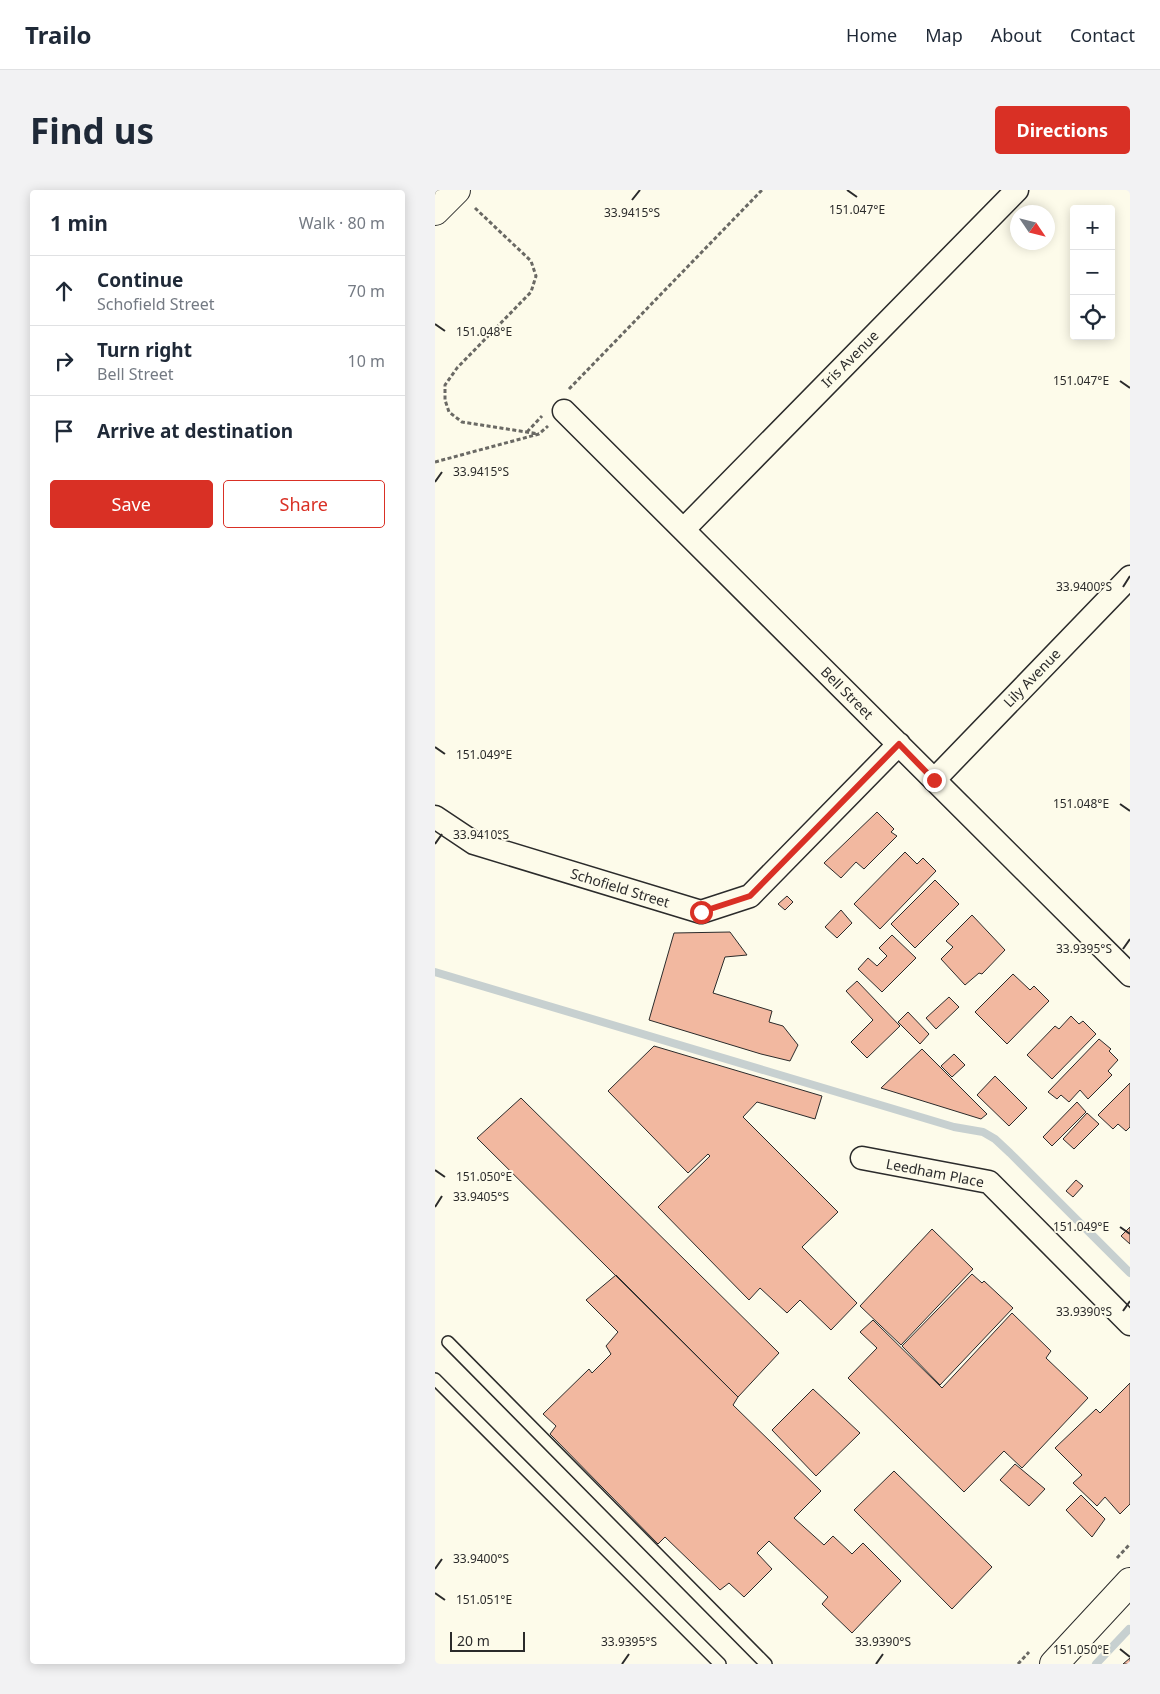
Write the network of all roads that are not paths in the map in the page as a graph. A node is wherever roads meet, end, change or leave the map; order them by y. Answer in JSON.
{"nodes":[{"id":1,"x":1017,"y":190,"type":"edge"},
{"id":2,"x":463,"y":196,"type":"edge"},
{"id":3,"x":435,"y":212,"type":"edge"},
{"id":4,"x":560,"y":404,"type":"road end"},
{"id":5,"x":684,"y":529,"type":"junction"},
{"id":6,"x":1130,"y":577,"type":"edge"},
{"id":7,"x":899,"y":744,"type":"junction"},
{"id":8,"x":934,"y":780,"type":"junction"},
{"id":9,"x":435,"y":817,"type":"edge"},
{"id":10,"x":1130,"y":975,"type":"edge"},
{"id":11,"x":862,"y":1158,"type":"dead end"},
{"id":12,"x":1130,"y":1324,"type":"edge"},
{"id":13,"x":447,"y":1342,"type":"dead end"},
{"id":14,"x":435,"y":1379,"type":"edge"},
{"id":15,"x":1130,"y":1582,"type":"edge"},
{"id":16,"x":720,"y":1664,"type":"edge"},
{"id":17,"x":765,"y":1664,"type":"edge"},
{"id":18,"x":1054,"y":1664,"type":"edge"}],
"edges":[{"from":1,"to":5,"type":"street","name":"Iris Avenue"},
{"from":2,"to":3,"type":"main road"},
{"from":4,"to":5,"type":"street","name":"Bell Street"},
{"from":5,"to":7,"type":"street","name":"Bell Street"},
{"from":6,"to":8,"type":"street","name":"Lily Avenue"},
{"from":7,"to":8,"type":"street","name":"Bell Street"},
{"from":7,"to":9,"type":"street","name":"Schofield Street"},
{"from":8,"to":10,"type":"street","name":"Bell Street"},
{"from":11,"to":12,"type":"street","name":"Leedham Place"},
{"from":13,"to":17,"type":"lane"},
{"from":14,"to":16,"type":"lane"},
{"from":15,"to":18,"type":"main road"}]}
